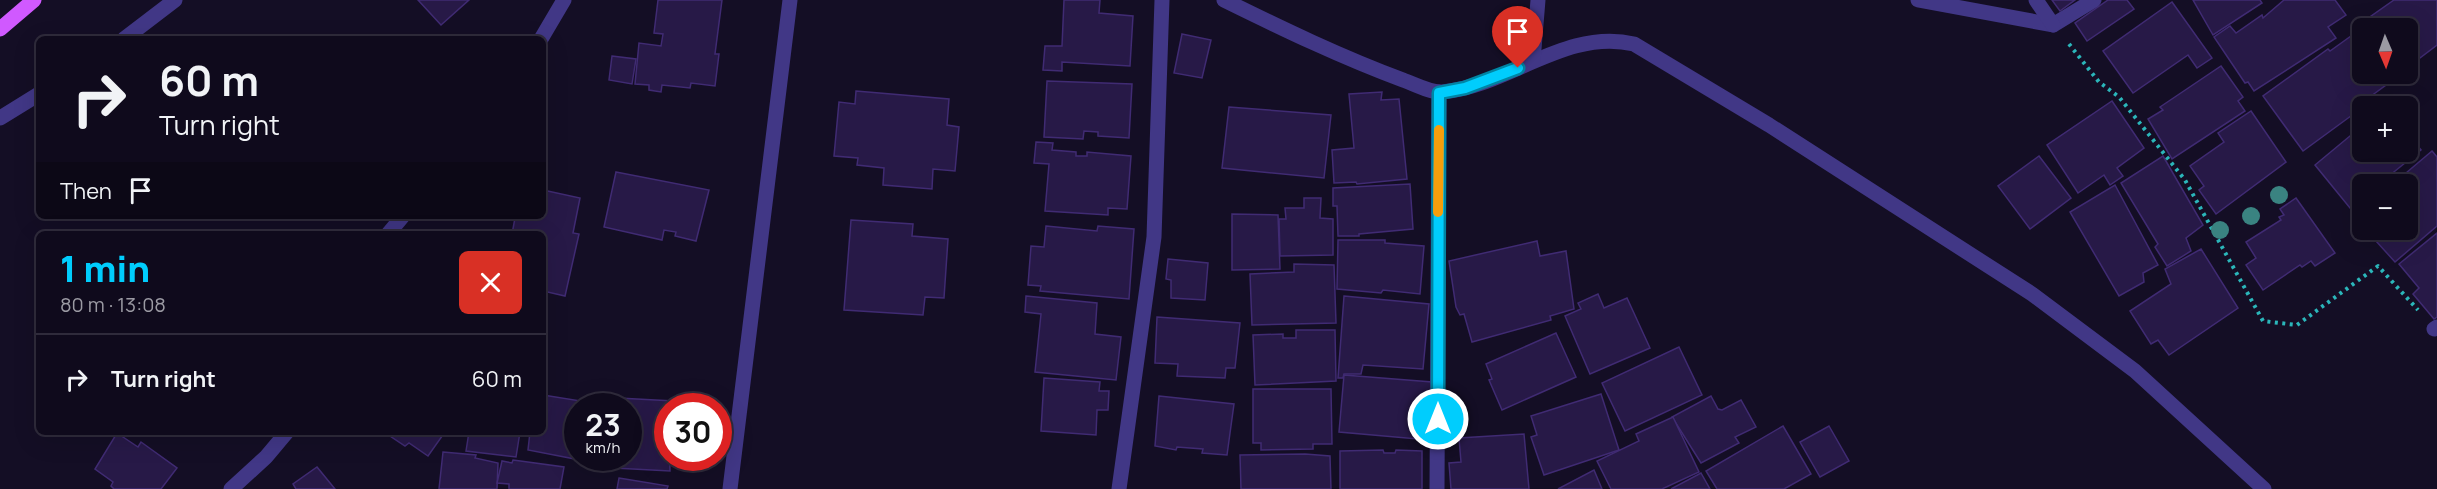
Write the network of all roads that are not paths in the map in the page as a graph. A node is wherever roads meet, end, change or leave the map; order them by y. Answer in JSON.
{"nodes":[{"id":1,"x":34,"y":0,"type":"edge"},
{"id":2,"x":175,"y":0,"type":"edge"},
{"id":3,"x":564,"y":0,"type":"edge"},
{"id":4,"x":790,"y":0,"type":"edge"},
{"id":5,"x":1162,"y":0,"type":"edge"},
{"id":6,"x":1224,"y":0,"type":"edge"},
{"id":7,"x":1538,"y":0,"type":"edge"},
{"id":8,"x":1918,"y":0,"type":"edge"},
{"id":9,"x":2036,"y":0,"type":"edge"},
{"id":10,"x":2094,"y":0,"type":"edge"},
{"id":11,"x":2054,"y":25,"type":"junction"},
{"id":12,"x":0,"y":29,"type":"edge"},
{"id":13,"x":128,"y":36,"type":"edge"},
{"id":14,"x":543,"y":36,"type":"edge"},
{"id":15,"x":1533,"y":61,"type":"junction"},
{"id":16,"x":1439,"y":93,"type":"junction"},
{"id":17,"x":36,"y":95,"type":"edge"},
{"id":18,"x":0,"y":118,"type":"edge"},
{"id":19,"x":400,"y":219,"type":"edge"},
{"id":20,"x":390,"y":231,"type":"edge"},
{"id":21,"x":284,"y":435,"type":"edge"},
{"id":22,"x":231,"y":489,"type":"edge"},
{"id":23,"x":730,"y":489,"type":"edge"},
{"id":24,"x":1119,"y":489,"type":"edge"},
{"id":25,"x":1437,"y":489,"type":"edge"},
{"id":26,"x":2264,"y":489,"type":"edge"}],
"edges":[{"from":1,"to":12,"type":"main road"},
{"from":2,"to":13,"type":"street"},
{"from":3,"to":14,"type":"street"},
{"from":4,"to":23,"type":"street"},
{"from":5,"to":24,"type":"street"},
{"from":6,"to":16,"type":"street"},
{"from":7,"to":15,"type":"street"},
{"from":8,"to":11,"type":"street"},
{"from":9,"to":11,"type":"street"},
{"from":10,"to":11,"type":"street"},
{"from":15,"to":16,"type":"street"},
{"from":15,"to":26,"type":"street"},
{"from":16,"to":25,"type":"street"},
{"from":17,"to":18,"type":"street"},
{"from":19,"to":20,"type":"street"},
{"from":21,"to":22,"type":"street"}]}
